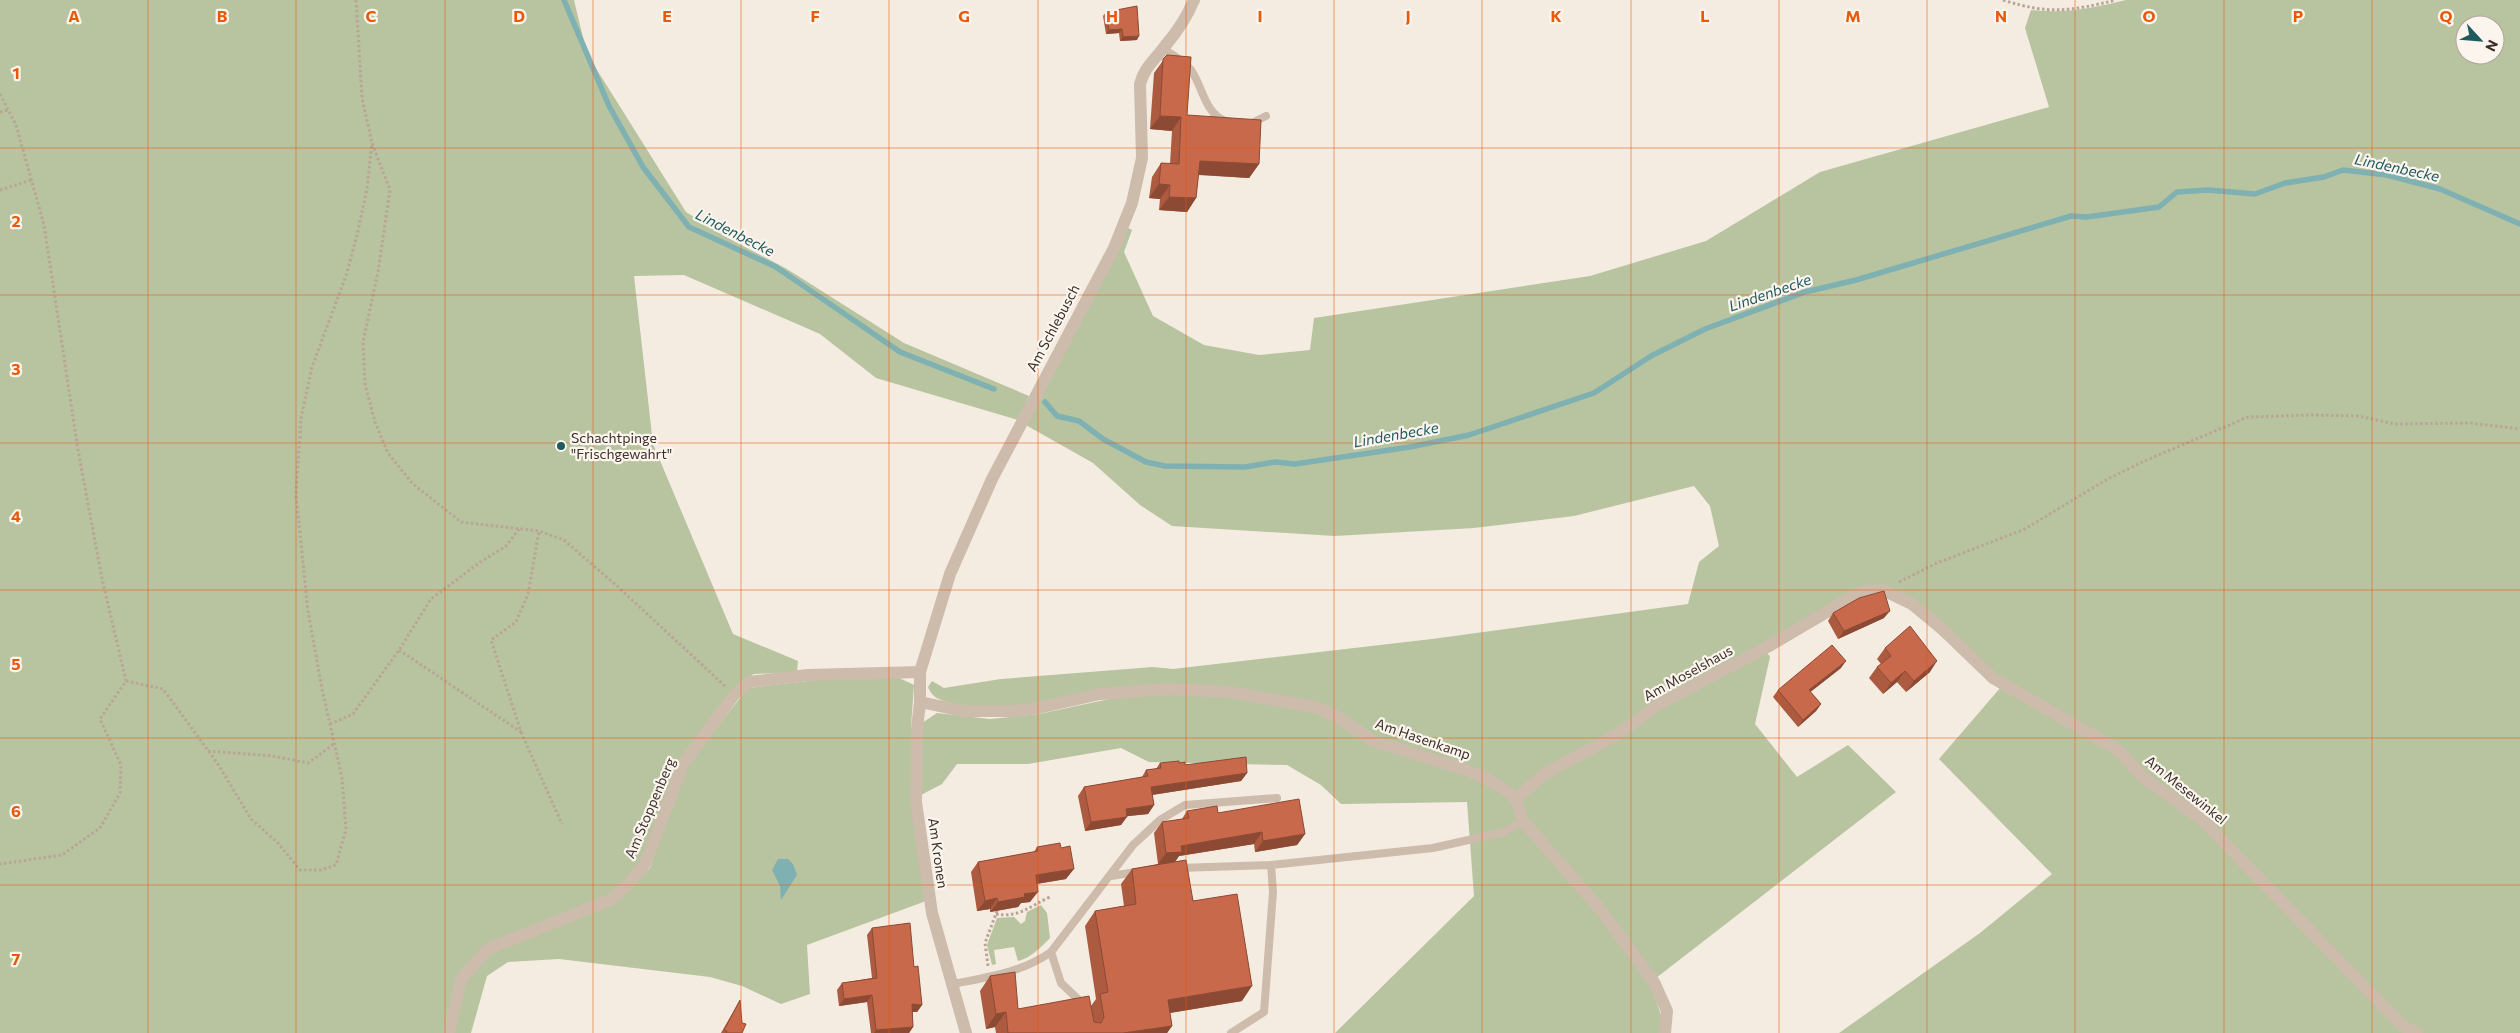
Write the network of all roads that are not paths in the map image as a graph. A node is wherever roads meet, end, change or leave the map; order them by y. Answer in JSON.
{"nodes":[{"id":1,"x":1194,"y":0,"type":"edge"},
{"id":2,"x":1163,"y":49,"type":"junction"},
{"id":3,"x":1266,"y":116,"type":"dead end"},
{"id":4,"x":1883,"y":590,"type":"joint"},
{"id":5,"x":920,"y":672,"type":"junction"},
{"id":6,"x":920,"y":702,"type":"junction"},
{"id":7,"x":1277,"y":798,"type":"dead end"},
{"id":8,"x":1516,"y":799,"type":"junction"},
{"id":9,"x":1523,"y":821,"type":"junction"},
{"id":10,"x":1271,"y":865,"type":"junction"},
{"id":11,"x":1166,"y":869,"type":"edge"},
{"id":12,"x":1148,"y":871,"type":"edge"},
{"id":13,"x":1111,"y":876,"type":"junction"},
{"id":14,"x":1051,"y":952,"type":"junction"},
{"id":15,"x":953,"y":984,"type":"junction"},
{"id":16,"x":1084,"y":1013,"type":"edge"},
{"id":17,"x":450,"y":1033,"type":"edge"},
{"id":18,"x":966,"y":1033,"type":"edge"},
{"id":19,"x":1231,"y":1033,"type":"edge"},
{"id":20,"x":1665,"y":1033,"type":"edge"},
{"id":21,"x":2417,"y":1033,"type":"edge"}],
"edges":[{"from":1,"to":2,"type":"street","name":"Am Schlebusch"},
{"from":2,"to":3,"type":"lane"},
{"from":2,"to":5,"type":"street","name":"Am Schlebusch"},
{"from":4,"to":8,"type":"street","name":"Am Moselshaus"},
{"from":4,"to":21,"type":"street","name":"Am Mesewinkel"},
{"from":5,"to":6,"type":"street","name":"Am Kronen"},
{"from":5,"to":17,"type":"street","name":"Am Stoppenberg"},
{"from":6,"to":8,"type":"street","name":"Am Hasenkamp"},
{"from":6,"to":15,"type":"street","name":"Am Kronen"},
{"from":7,"to":13,"type":"lane"},
{"from":8,"to":9,"type":"street"},
{"from":9,"to":10,"type":"lane"},
{"from":9,"to":20,"type":"street"},
{"from":10,"to":11,"type":"lane"},
{"from":10,"to":19,"type":"lane"},
{"from":12,"to":13,"type":"lane"},
{"from":13,"to":14,"type":"lane"},
{"from":14,"to":15,"type":"lane"},
{"from":14,"to":16,"type":"lane"},
{"from":15,"to":18,"type":"street","name":"Am Kronen"}]}
